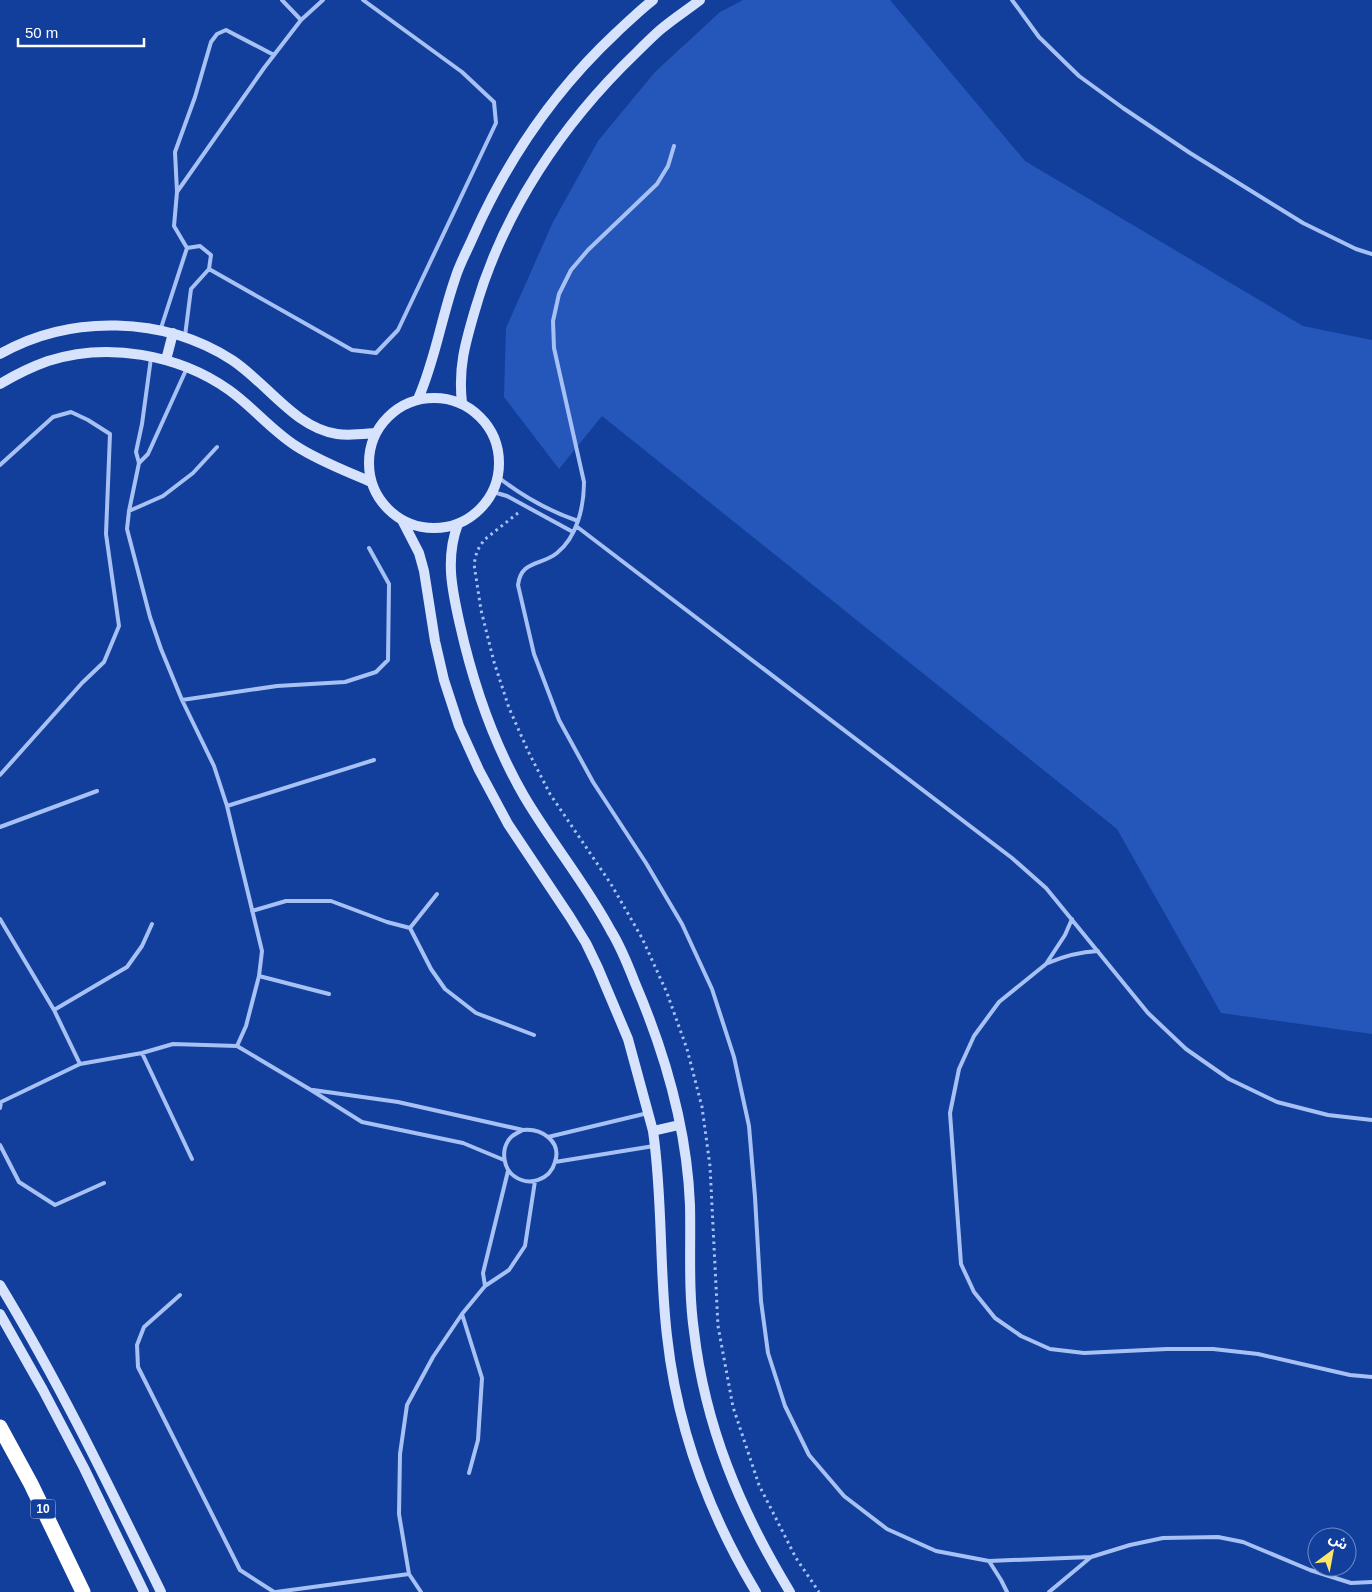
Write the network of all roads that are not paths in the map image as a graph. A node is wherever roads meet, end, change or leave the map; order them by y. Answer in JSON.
{"nodes":[{"id":1,"x":282,"y":0,"type":"edge"},
{"id":2,"x":323,"y":0,"type":"edge"},
{"id":3,"x":364,"y":0,"type":"edge"},
{"id":4,"x":653,"y":0,"type":"edge"},
{"id":5,"x":700,"y":0,"type":"edge"},
{"id":6,"x":1012,"y":0,"type":"edge"},
{"id":7,"x":301,"y":20,"type":"junction"},
{"id":8,"x":274,"y":55,"type":"junction"},
{"id":9,"x":674,"y":146,"type":"dead end"},
{"id":10,"x":177,"y":192,"type":"junction"},
{"id":11,"x":187,"y":248,"type":"junction"},
{"id":12,"x":1372,"y":254,"type":"edge"},
{"id":13,"x":209,"y":269,"type":"junction"},
{"id":14,"x":160,"y":331,"type":"junction"},
{"id":15,"x":173,"y":334,"type":"junction"},
{"id":16,"x":185,"y":338,"type":"junction"},
{"id":17,"x":0,"y":354,"type":"edge"},
{"id":18,"x":152,"y":357,"type":"junction"},
{"id":19,"x":166,"y":360,"type":"junction"},
{"id":20,"x":188,"y":366,"type":"junction"},
{"id":21,"x":0,"y":384,"type":"edge"},
{"id":22,"x":418,"y":399,"type":"junction"},
{"id":23,"x":462,"y":403,"type":"junction"},
{"id":24,"x":375,"y":433,"type":"junction"},
{"id":25,"x":217,"y":447,"type":"dead end"},
{"id":26,"x":139,"y":463,"type":"junction"},
{"id":27,"x":0,"y":466,"type":"edge"},
{"id":28,"x":498,"y":477,"type":"junction"},
{"id":29,"x":371,"y":482,"type":"junction"},
{"id":30,"x":493,"y":492,"type":"junction"},
{"id":31,"x":129,"y":511,"type":"junction"},
{"id":32,"x":402,"y":520,"type":"junction"},
{"id":33,"x":578,"y":521,"type":"junction"},
{"id":34,"x":458,"y":524,"type":"junction"},
{"id":35,"x":576,"y":526,"type":"junction"},
{"id":36,"x":573,"y":532,"type":"junction"},
{"id":37,"x":369,"y":548,"type":"dead end"},
{"id":38,"x":182,"y":700,"type":"junction"},
{"id":39,"x":374,"y":760,"type":"dead end"},
{"id":40,"x":0,"y":775,"type":"edge"},
{"id":41,"x":96,"y":791,"type":"dead end"},
{"id":42,"x":227,"y":806,"type":"junction"},
{"id":43,"x":0,"y":827,"type":"edge"},
{"id":44,"x":437,"y":894,"type":"dead end"},
{"id":45,"x":252,"y":911,"type":"junction"},
{"id":46,"x":0,"y":919,"type":"edge"},
{"id":47,"x":1072,"y":919,"type":"junction"},
{"id":48,"x":152,"y":924,"type":"dead end"},
{"id":49,"x":410,"y":928,"type":"junction"},
{"id":50,"x":1098,"y":951,"type":"junction"},
{"id":51,"x":1046,"y":964,"type":"junction"},
{"id":52,"x":259,"y":976,"type":"junction"},
{"id":53,"x":329,"y":994,"type":"dead end"},
{"id":54,"x":54,"y":1010,"type":"junction"},
{"id":55,"x":534,"y":1034,"type":"dead end"},
{"id":56,"x":237,"y":1046,"type":"junction"},
{"id":57,"x":142,"y":1053,"type":"junction"},
{"id":58,"x":80,"y":1064,"type":"junction"},
{"id":59,"x":311,"y":1090,"type":"junction"},
{"id":60,"x":1,"y":1102,"type":"edge"},
{"id":61,"x":0,"y":1108,"type":"edge"},
{"id":62,"x":648,"y":1113,"type":"junction"},
{"id":63,"x":1372,"y":1120,"type":"edge"},
{"id":64,"x":679,"y":1126,"type":"junction"},
{"id":65,"x":523,"y":1130,"type":"junction"},
{"id":66,"x":653,"y":1132,"type":"junction"},
{"id":67,"x":548,"y":1137,"type":"junction"},
{"id":68,"x":0,"y":1145,"type":"edge"},
{"id":69,"x":655,"y":1146,"type":"junction"},
{"id":70,"x":192,"y":1159,"type":"dead end"},
{"id":71,"x":504,"y":1160,"type":"junction"},
{"id":72,"x":556,"y":1162,"type":"junction"},
{"id":73,"x":508,"y":1171,"type":"junction"},
{"id":74,"x":535,"y":1181,"type":"junction"},
{"id":75,"x":104,"y":1183,"type":"dead end"},
{"id":76,"x":0,"y":1285,"type":"edge"},
{"id":77,"x":485,"y":1286,"type":"junction"},
{"id":78,"x":180,"y":1294,"type":"dead end"},
{"id":79,"x":0,"y":1314,"type":"edge"},
{"id":80,"x":462,"y":1314,"type":"junction"},
{"id":81,"x":1372,"y":1377,"type":"edge"},
{"id":82,"x":0,"y":1427,"type":"edge"},
{"id":83,"x":469,"y":1474,"type":"dead end"},
{"id":84,"x":1092,"y":1557,"type":"junction"},
{"id":85,"x":989,"y":1561,"type":"junction"},
{"id":86,"x":409,"y":1574,"type":"junction"},
{"id":87,"x":1372,"y":1582,"type":"edge"},
{"id":88,"x":83,"y":1592,"type":"edge"},
{"id":89,"x":144,"y":1592,"type":"edge"},
{"id":90,"x":160,"y":1592,"type":"edge"},
{"id":91,"x":275,"y":1592,"type":"edge"},
{"id":92,"x":421,"y":1592,"type":"edge"},
{"id":93,"x":756,"y":1592,"type":"edge"},
{"id":94,"x":790,"y":1592,"type":"edge"},
{"id":95,"x":1006,"y":1592,"type":"edge"},
{"id":96,"x":1048,"y":1592,"type":"edge"}],
"edges":[{"from":1,"to":7,"type":"lane"},
{"from":2,"to":7,"type":"lane"},
{"from":3,"to":13,"type":"lane"},
{"from":4,"to":22,"type":"street"},
{"from":5,"to":23,"type":"street"},
{"from":6,"to":12,"type":"lane"},
{"from":7,"to":8,"type":"lane"},
{"from":8,"to":10,"type":"lane"},
{"from":8,"to":10,"type":"lane"},
{"from":9,"to":33,"type":"lane"},
{"from":10,"to":11,"type":"lane"},
{"from":11,"to":13,"type":"lane"},
{"from":11,"to":14,"type":"lane"},
{"from":13,"to":16,"type":"lane"},
{"from":14,"to":15,"type":"street"},
{"from":14,"to":17,"type":"street"},
{"from":15,"to":16,"type":"street"},
{"from":15,"to":19,"type":"street"},
{"from":16,"to":24,"type":"street"},
{"from":18,"to":19,"type":"street"},
{"from":18,"to":21,"type":"street"},
{"from":18,"to":26,"type":"lane"},
{"from":19,"to":20,"type":"street"},
{"from":20,"to":26,"type":"lane"},
{"from":20,"to":29,"type":"street"},
{"from":22,"to":23,"type":"street"},
{"from":22,"to":24,"type":"street"},
{"from":23,"to":28,"type":"street"},
{"from":24,"to":29,"type":"street"},
{"from":25,"to":31,"type":"lane"},
{"from":26,"to":31,"type":"lane"},
{"from":27,"to":40,"type":"lane"},
{"from":28,"to":30,"type":"street"},
{"from":28,"to":33,"type":"lane"},
{"from":29,"to":32,"type":"street"},
{"from":30,"to":34,"type":"street"},
{"from":30,"to":36,"type":"lane"},
{"from":31,"to":38,"type":"lane"},
{"from":32,"to":34,"type":"street"},
{"from":32,"to":62,"type":"street"},
{"from":33,"to":35,"type":"lane"},
{"from":34,"to":64,"type":"street"},
{"from":35,"to":36,"type":"lane"},
{"from":35,"to":47,"type":"lane"},
{"from":36,"to":85,"type":"lane"},
{"from":37,"to":38,"type":"lane"},
{"from":38,"to":42,"type":"lane"},
{"from":39,"to":42,"type":"lane"},
{"from":41,"to":43,"type":"lane"},
{"from":42,"to":45,"type":"lane"},
{"from":44,"to":49,"type":"lane"},
{"from":45,"to":49,"type":"lane"},
{"from":45,"to":52,"type":"lane"},
{"from":46,"to":54,"type":"lane"},
{"from":47,"to":50,"type":"lane"},
{"from":47,"to":51,"type":"lane"},
{"from":48,"to":54,"type":"lane"},
{"from":49,"to":55,"type":"lane"},
{"from":50,"to":51,"type":"lane"},
{"from":50,"to":63,"type":"lane"},
{"from":51,"to":81,"type":"lane"},
{"from":52,"to":53,"type":"lane"},
{"from":52,"to":56,"type":"lane"},
{"from":54,"to":58,"type":"lane"},
{"from":56,"to":57,"type":"lane"},
{"from":56,"to":59,"type":"lane"},
{"from":57,"to":58,"type":"lane"},
{"from":57,"to":70,"type":"lane"},
{"from":58,"to":60,"type":"lane"},
{"from":59,"to":65,"type":"lane"},
{"from":59,"to":71,"type":"lane"},
{"from":60,"to":61,"type":"lane"},
{"from":62,"to":66,"type":"street"},
{"from":62,"to":67,"type":"lane"},
{"from":64,"to":66,"type":"street"},
{"from":64,"to":94,"type":"street"},
{"from":65,"to":67,"type":"lane"},
{"from":65,"to":71,"type":"lane"},
{"from":66,"to":69,"type":"street"},
{"from":67,"to":72,"type":"lane"},
{"from":68,"to":75,"type":"lane"},
{"from":69,"to":72,"type":"lane"},
{"from":69,"to":93,"type":"street"},
{"from":71,"to":73,"type":"lane"},
{"from":72,"to":74,"type":"lane"},
{"from":73,"to":74,"type":"lane"},
{"from":73,"to":77,"type":"lane"},
{"from":74,"to":77,"type":"lane"},
{"from":76,"to":90,"type":"street"},
{"from":77,"to":80,"type":"lane"},
{"from":78,"to":91,"type":"lane"},
{"from":79,"to":89,"type":"street"},
{"from":80,"to":83,"type":"lane"},
{"from":80,"to":86,"type":"lane"},
{"from":82,"to":88,"type":"highway","number":"10"},
{"from":84,"to":85,"type":"lane"},
{"from":84,"to":87,"type":"lane"},
{"from":84,"to":96,"type":"lane"},
{"from":85,"to":95,"type":"lane"},
{"from":86,"to":91,"type":"lane"},
{"from":86,"to":92,"type":"lane"}]}
